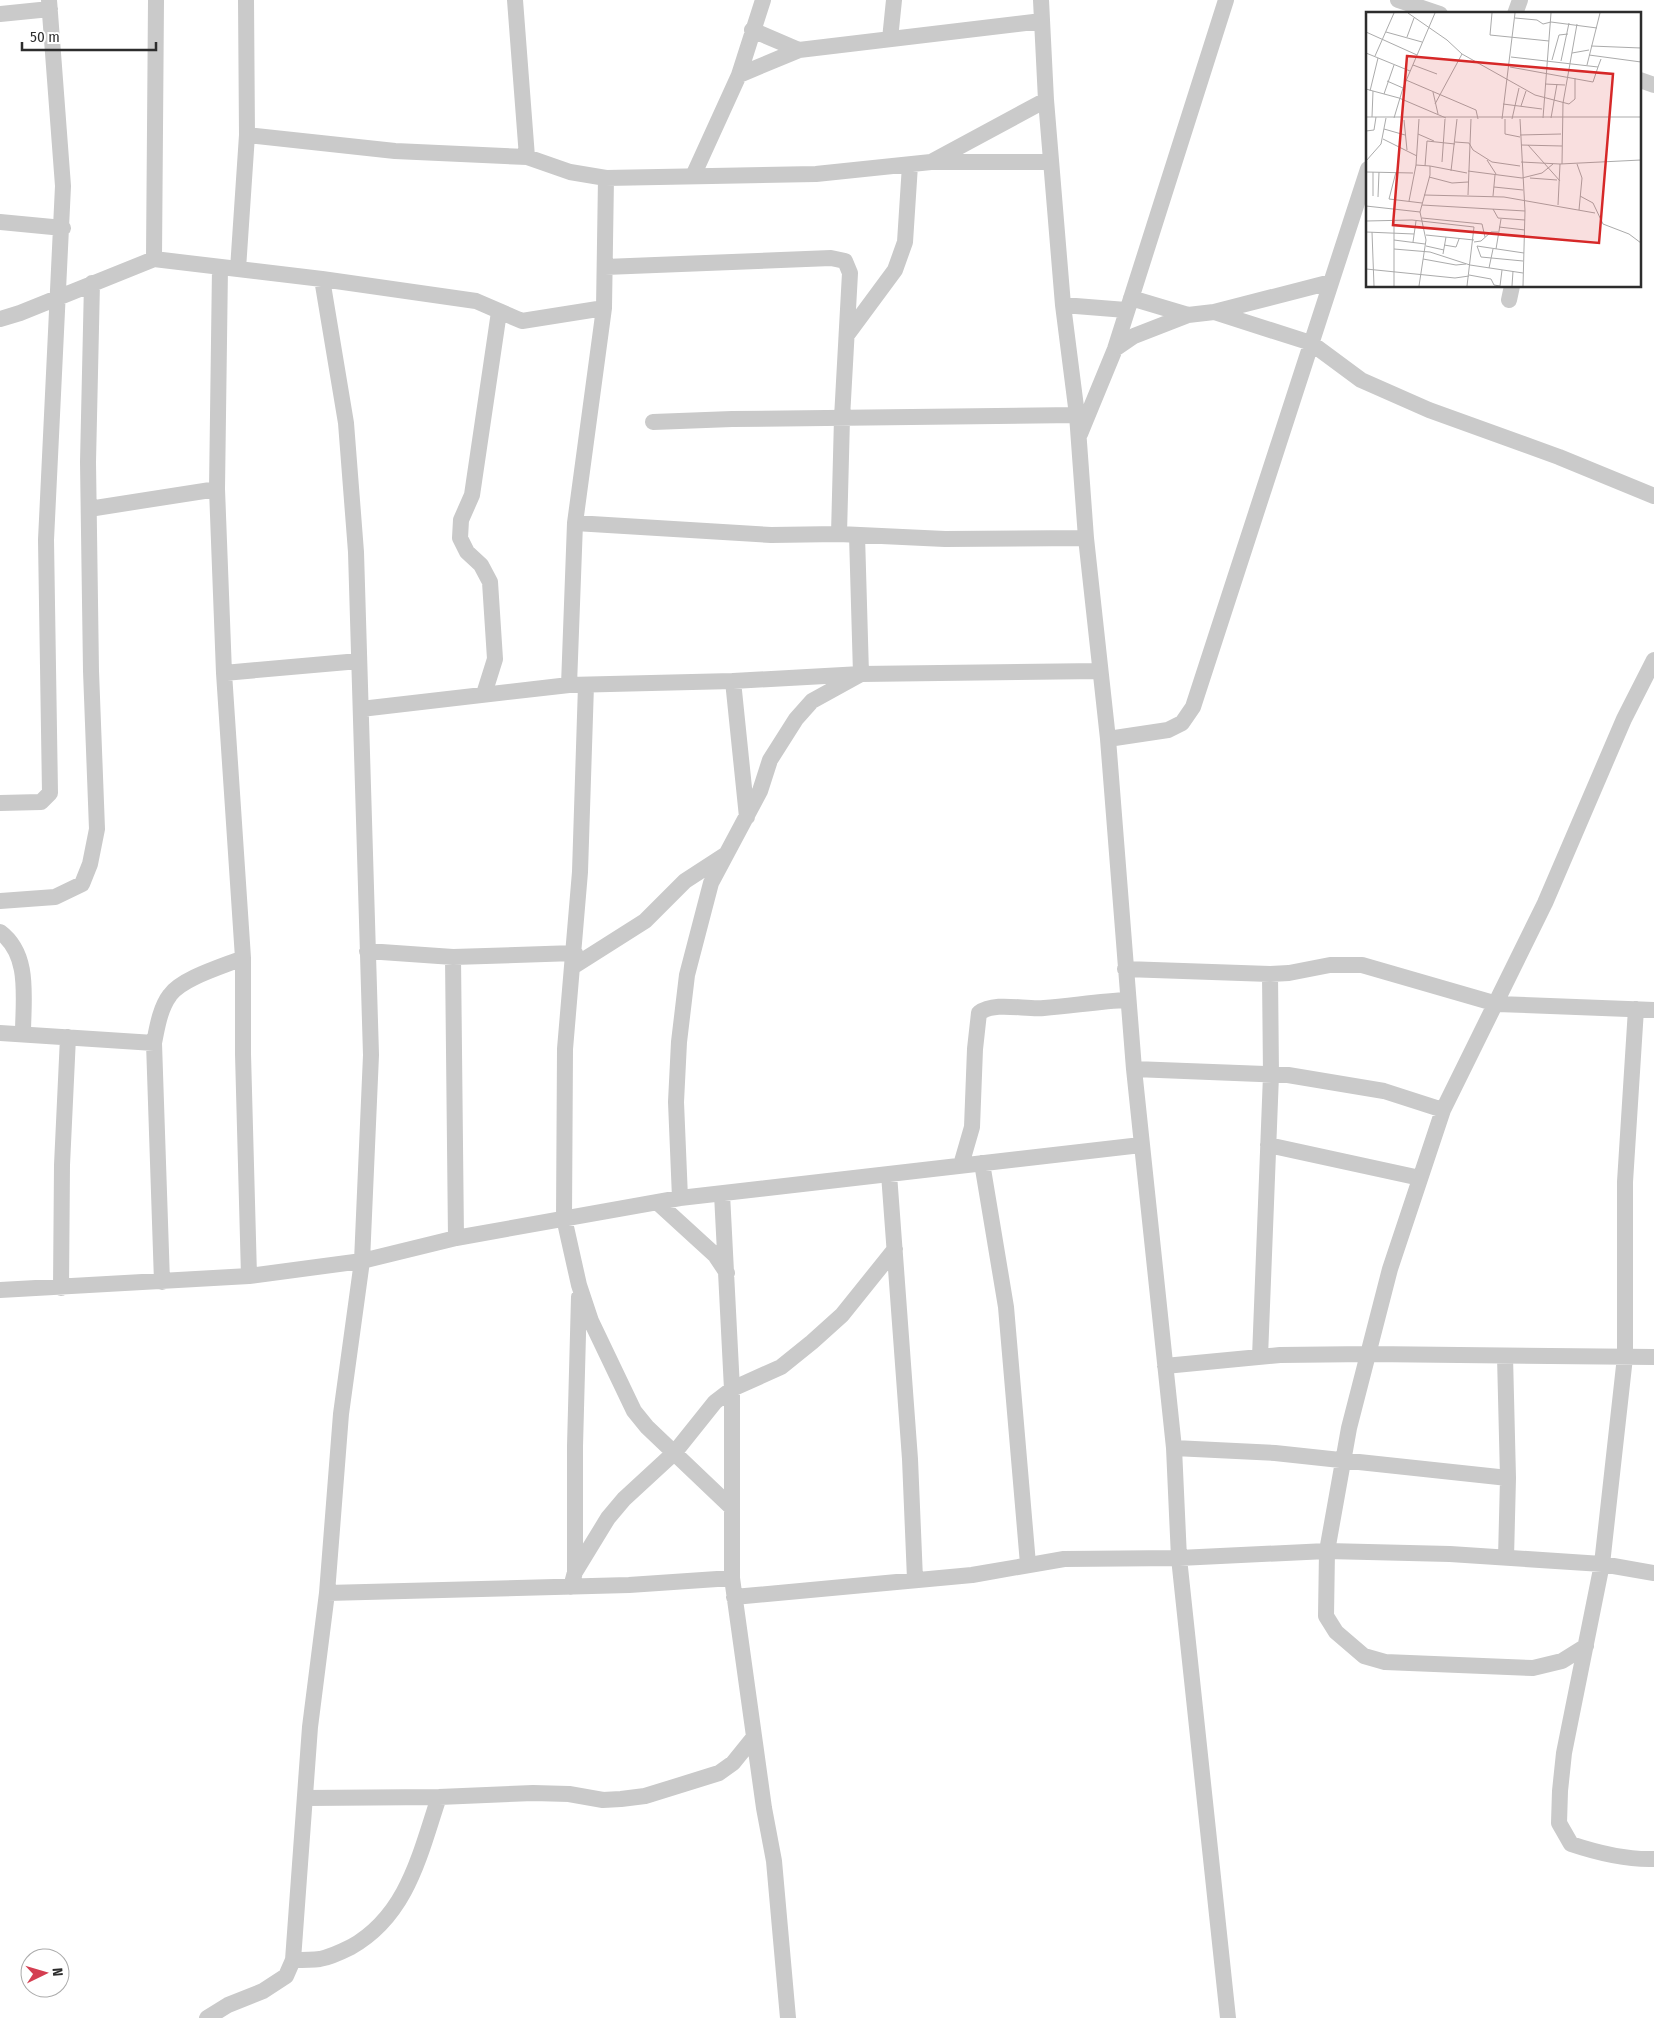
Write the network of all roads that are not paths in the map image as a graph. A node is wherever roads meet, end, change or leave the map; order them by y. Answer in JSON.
{"nodes":[{"id":1,"x":156,"y":0,"type":"edge"},
{"id":2,"x":246,"y":0,"type":"edge"},
{"id":3,"x":515,"y":0,"type":"edge"},
{"id":4,"x":763,"y":0,"type":"edge"},
{"id":5,"x":894,"y":0,"type":"edge"},
{"id":6,"x":1041,"y":0,"type":"edge"},
{"id":7,"x":1226,"y":0,"type":"edge"},
{"id":8,"x":1398,"y":0,"type":"edge"},
{"id":9,"x":1520,"y":0,"type":"edge"},
{"id":10,"x":49,"y":4,"type":"edge"},
{"id":11,"x":1417,"y":10,"type":"edge"},
{"id":12,"x":1516,"y":12,"type":"edge"},
{"id":13,"x":0,"y":14,"type":"edge"},
{"id":14,"x":1042,"y":21,"type":"junction"},
{"id":15,"x":752,"y":30,"type":"junction"},
{"id":16,"x":890,"y":39,"type":"junction"},
{"id":17,"x":799,"y":50,"type":"junction"},
{"id":18,"x":739,"y":75,"type":"junction"},
{"id":19,"x":1642,"y":81,"type":"edge"},
{"id":20,"x":1654,"y":85,"type":"edge"},
{"id":21,"x":1046,"y":100,"type":"junction"},
{"id":22,"x":247,"y":135,"type":"junction"},
{"id":23,"x":527,"y":158,"type":"junction"},
{"id":24,"x":931,"y":162,"type":"junction"},
{"id":25,"x":1050,"y":162,"type":"junction"},
{"id":26,"x":910,"y":165,"type":"junction"},
{"id":27,"x":1366,"y":175,"type":"edge"},
{"id":28,"x":693,"y":176,"type":"junction"},
{"id":29,"x":606,"y":178,"type":"junction"},
{"id":30,"x":0,"y":222,"type":"edge"},
{"id":31,"x":62,"y":228,"type":"junction"},
{"id":32,"x":154,"y":258,"type":"junction"},
{"id":33,"x":220,"y":267,"type":"junction"},
{"id":34,"x":605,"y":267,"type":"junction"},
{"id":35,"x":238,"y":269,"type":"junction"},
{"id":36,"x":322,"y":279,"type":"junction"},
{"id":37,"x":1331,"y":282,"type":"junction"},
{"id":38,"x":92,"y":283,"type":"junction"},
{"id":39,"x":58,"y":296,"type":"junction"},
{"id":40,"x":1129,"y":304,"type":"junction"},
{"id":41,"x":1063,"y":305,"type":"junction"},
{"id":42,"x":604,"y":308,"type":"junction"},
{"id":43,"x":499,"y":312,"type":"junction"},
{"id":44,"x":1214,"y":312,"type":"junction"},
{"id":45,"x":1188,"y":315,"type":"junction"},
{"id":46,"x":0,"y":319,"type":"edge"},
{"id":47,"x":847,"y":335,"type":"junction"},
{"id":48,"x":1311,"y":343,"type":"junction"},
{"id":49,"x":1115,"y":349,"type":"junction"},
{"id":50,"x":1077,"y":415,"type":"junction"},
{"id":51,"x":842,"y":418,"type":"junction"},
{"id":52,"x":653,"y":422,"type":"dead end"},
{"id":53,"x":1078,"y":439,"type":"junction"},
{"id":54,"x":217,"y":489,"type":"junction"},
{"id":55,"x":1654,"y":496,"type":"edge"},
{"id":56,"x":89,"y":510,"type":"junction"},
{"id":57,"x":575,"y":523,"type":"junction"},
{"id":58,"x":839,"y":534,"type":"junction"},
{"id":59,"x":858,"y":535,"type":"junction"},
{"id":60,"x":1086,"y":538,"type":"junction"},
{"id":61,"x":1654,"y":660,"type":"edge"},
{"id":62,"x":359,"y":661,"type":"junction"},
{"id":63,"x":1100,"y":671,"type":"junction"},
{"id":64,"x":224,"y":673,"type":"junction"},
{"id":65,"x":861,"y":674,"type":"junction"},
{"id":66,"x":733,"y":682,"type":"junction"},
{"id":67,"x":586,"y":685,"type":"junction"},
{"id":68,"x":569,"y":686,"type":"junction"},
{"id":69,"x":484,"y":694,"type":"junction"},
{"id":70,"x":361,"y":709,"type":"junction"},
{"id":71,"x":1108,"y":739,"type":"junction"},
{"id":72,"x":0,"y":803,"type":"edge"},
{"id":73,"x":747,"y":817,"type":"junction"},
{"id":74,"x":725,"y":855,"type":"junction"},
{"id":75,"x":0,"y":901,"type":"edge"},
{"id":76,"x":0,"y":932,"type":"edge"},
{"id":77,"x":368,"y":951,"type":"junction"},
{"id":78,"x":452,"y":957,"type":"junction"},
{"id":79,"x":244,"y":958,"type":"junction"},
{"id":80,"x":574,"y":959,"type":"junction"},
{"id":81,"x":1125,"y":968,"type":"junction"},
{"id":82,"x":1270,"y":974,"type":"junction"},
{"id":83,"x":1128,"y":1000,"type":"junction"},
{"id":84,"x":1496,"y":1004,"type":"junction"},
{"id":85,"x":1636,"y":1010,"type":"junction"},
{"id":86,"x":1654,"y":1010,"type":"edge"},
{"id":87,"x":0,"y":1032,"type":"edge"},
{"id":88,"x":23,"y":1034,"type":"junction"},
{"id":89,"x":68,"y":1037,"type":"junction"},
{"id":90,"x":154,"y":1044,"type":"junction"},
{"id":91,"x":1134,"y":1069,"type":"junction"},
{"id":92,"x":1271,"y":1074,"type":"junction"},
{"id":93,"x":1443,"y":1110,"type":"junction"},
{"id":94,"x":1141,"y":1145,"type":"junction"},
{"id":95,"x":1268,"y":1145,"type":"junction"},
{"id":96,"x":982,"y":1163,"type":"junction"},
{"id":97,"x":961,"y":1165,"type":"junction"},
{"id":98,"x":889,"y":1174,"type":"junction"},
{"id":99,"x":1420,"y":1178,"type":"junction"},
{"id":100,"x":722,"y":1194,"type":"junction"},
{"id":101,"x":680,"y":1198,"type":"junction"},
{"id":102,"x":657,"y":1202,"type":"junction"},
{"id":103,"x":564,"y":1218,"type":"junction"},
{"id":104,"x":456,"y":1238,"type":"junction"},
{"id":105,"x":895,"y":1249,"type":"junction"},
{"id":106,"x":362,"y":1261,"type":"junction"},
{"id":107,"x":727,"y":1273,"type":"junction"},
{"id":108,"x":249,"y":1276,"type":"junction"},
{"id":109,"x":162,"y":1282,"type":"junction"},
{"id":110,"x":579,"y":1285,"type":"junction"},
{"id":111,"x":61,"y":1288,"type":"junction"},
{"id":112,"x":0,"y":1290,"type":"edge"},
{"id":113,"x":1370,"y":1354,"type":"junction"},
{"id":114,"x":1505,"y":1356,"type":"junction"},
{"id":115,"x":1260,"y":1357,"type":"junction"},
{"id":116,"x":1626,"y":1357,"type":"junction"},
{"id":117,"x":1654,"y":1357,"type":"edge"},
{"id":118,"x":1165,"y":1366,"type":"junction"},
{"id":119,"x":732,"y":1389,"type":"junction"},
{"id":120,"x":1174,"y":1448,"type":"junction"},
{"id":121,"x":675,"y":1452,"type":"junction"},
{"id":122,"x":1342,"y":1461,"type":"junction"},
{"id":123,"x":1508,"y":1478,"type":"junction"},
{"id":124,"x":732,"y":1508,"type":"junction"},
{"id":125,"x":1328,"y":1551,"type":"junction"},
{"id":126,"x":1178,"y":1558,"type":"junction"},
{"id":127,"x":1506,"y":1558,"type":"junction"},
{"id":128,"x":1028,"y":1564,"type":"junction"},
{"id":129,"x":1602,"y":1564,"type":"junction"},
{"id":130,"x":1654,"y":1573,"type":"edge"},
{"id":131,"x":732,"y":1578,"type":"junction"},
{"id":132,"x":573,"y":1579,"type":"junction"},
{"id":133,"x":915,"y":1579,"type":"junction"},
{"id":134,"x":327,"y":1593,"type":"junction"},
{"id":135,"x":734,"y":1597,"type":"junction"},
{"id":136,"x":1586,"y":1646,"type":"junction"},
{"id":137,"x":754,"y":1737,"type":"junction"},
{"id":138,"x":439,"y":1797,"type":"junction"},
{"id":139,"x":306,"y":1798,"type":"junction"},
{"id":140,"x":1654,"y":1859,"type":"edge"},
{"id":141,"x":293,"y":1960,"type":"junction"},
{"id":142,"x":207,"y":2018,"type":"edge"},
{"id":143,"x":788,"y":2018,"type":"edge"},
{"id":144,"x":1228,"y":2018,"type":"edge"}],
"edges":[{"from":1,"to":32,"type":"street"},
{"from":2,"to":22,"type":"street"},
{"from":3,"to":23,"type":"street"},
{"from":4,"to":15,"type":"street"},
{"from":5,"to":16,"type":"street"},
{"from":6,"to":14,"type":"street"},
{"from":7,"to":40,"type":"street"},
{"from":8,"to":11,"type":"street"},
{"from":9,"to":12,"type":"street"},
{"from":10,"to":13,"type":"street"},
{"from":10,"to":31,"type":"street"},
{"from":14,"to":16,"type":"street"},
{"from":14,"to":21,"type":"street"},
{"from":15,"to":17,"type":"street"},
{"from":15,"to":18,"type":"street"},
{"from":16,"to":17,"type":"street"},
{"from":17,"to":18,"type":"street"},
{"from":18,"to":28,"type":"street"},
{"from":19,"to":20,"type":"street"},
{"from":21,"to":24,"type":"street"},
{"from":21,"to":25,"type":"street"},
{"from":22,"to":23,"type":"street"},
{"from":22,"to":35,"type":"street"},
{"from":23,"to":29,"type":"street"},
{"from":24,"to":25,"type":"street"},
{"from":24,"to":26,"type":"street"},
{"from":25,"to":41,"type":"street"},
{"from":26,"to":28,"type":"street"},
{"from":26,"to":47,"type":"street"},
{"from":27,"to":37,"type":"street"},
{"from":28,"to":29,"type":"street"},
{"from":29,"to":34,"type":"street"},
{"from":30,"to":31,"type":"street"},
{"from":31,"to":39,"type":"street"},
{"from":32,"to":33,"type":"street"},
{"from":32,"to":38,"type":"street"},
{"from":33,"to":35,"type":"street"},
{"from":33,"to":54,"type":"street"},
{"from":34,"to":42,"type":"street"},
{"from":34,"to":47,"type":"street"},
{"from":35,"to":36,"type":"street"},
{"from":36,"to":43,"type":"street"},
{"from":36,"to":62,"type":"street"},
{"from":37,"to":44,"type":"street"},
{"from":37,"to":48,"type":"street"},
{"from":38,"to":39,"type":"street"},
{"from":38,"to":56,"type":"street"},
{"from":39,"to":46,"type":"street"},
{"from":39,"to":72,"type":"street"},
{"from":40,"to":41,"type":"street"},
{"from":40,"to":45,"type":"street"},
{"from":40,"to":49,"type":"street"},
{"from":41,"to":50,"type":"street"},
{"from":42,"to":43,"type":"street"},
{"from":42,"to":57,"type":"street"},
{"from":43,"to":69,"type":"street"},
{"from":44,"to":45,"type":"street"},
{"from":44,"to":48,"type":"street"},
{"from":45,"to":49,"type":"street"},
{"from":47,"to":51,"type":"street"},
{"from":48,"to":55,"type":"street"},
{"from":48,"to":71,"type":"street"},
{"from":49,"to":53,"type":"street"},
{"from":50,"to":51,"type":"street"},
{"from":50,"to":53,"type":"street"},
{"from":51,"to":52,"type":"street"},
{"from":51,"to":58,"type":"street"},
{"from":53,"to":60,"type":"street"},
{"from":54,"to":56,"type":"street"},
{"from":54,"to":64,"type":"street"},
{"from":56,"to":75,"type":"street"},
{"from":57,"to":58,"type":"street"},
{"from":57,"to":68,"type":"street"},
{"from":58,"to":59,"type":"street"},
{"from":59,"to":60,"type":"street"},
{"from":59,"to":65,"type":"street"},
{"from":60,"to":63,"type":"street"},
{"from":61,"to":84,"type":"street"},
{"from":62,"to":64,"type":"street"},
{"from":62,"to":70,"type":"street"},
{"from":63,"to":65,"type":"street"},
{"from":63,"to":71,"type":"street"},
{"from":64,"to":79,"type":"street"},
{"from":65,"to":66,"type":"street"},
{"from":65,"to":73,"type":"street"},
{"from":66,"to":67,"type":"street"},
{"from":66,"to":73,"type":"street"},
{"from":67,"to":68,"type":"street"},
{"from":67,"to":80,"type":"street"},
{"from":68,"to":69,"type":"street"},
{"from":69,"to":70,"type":"street"},
{"from":70,"to":77,"type":"street"},
{"from":71,"to":81,"type":"street"},
{"from":73,"to":74,"type":"street"},
{"from":74,"to":80,"type":"street"},
{"from":74,"to":101,"type":"street"},
{"from":76,"to":88,"type":"street"},
{"from":77,"to":78,"type":"street"},
{"from":77,"to":106,"type":"street"},
{"from":78,"to":80,"type":"street"},
{"from":78,"to":104,"type":"street"},
{"from":79,"to":90,"type":"street"},
{"from":79,"to":108,"type":"street"},
{"from":80,"to":103,"type":"street"},
{"from":81,"to":82,"type":"street"},
{"from":81,"to":83,"type":"street"},
{"from":82,"to":84,"type":"street"},
{"from":82,"to":92,"type":"street"},
{"from":83,"to":91,"type":"street"},
{"from":83,"to":97,"type":"street"},
{"from":84,"to":85,"type":"street"},
{"from":84,"to":93,"type":"street"},
{"from":85,"to":86,"type":"street"},
{"from":85,"to":116,"type":"street"},
{"from":87,"to":88,"type":"street"},
{"from":88,"to":89,"type":"street"},
{"from":89,"to":90,"type":"street"},
{"from":89,"to":111,"type":"street"},
{"from":90,"to":109,"type":"street"},
{"from":91,"to":92,"type":"street"},
{"from":91,"to":94,"type":"street"},
{"from":92,"to":93,"type":"street"},
{"from":92,"to":95,"type":"street"},
{"from":93,"to":99,"type":"street"},
{"from":94,"to":96,"type":"street"},
{"from":94,"to":118,"type":"street"},
{"from":95,"to":99,"type":"street"},
{"from":95,"to":115,"type":"street"},
{"from":96,"to":97,"type":"street"},
{"from":96,"to":128,"type":"street"},
{"from":97,"to":98,"type":"street"},
{"from":98,"to":100,"type":"street"},
{"from":98,"to":105,"type":"street"},
{"from":99,"to":113,"type":"street"},
{"from":100,"to":101,"type":"street"},
{"from":100,"to":107,"type":"street"},
{"from":101,"to":102,"type":"street"},
{"from":102,"to":103,"type":"street"},
{"from":102,"to":107,"type":"street"},
{"from":103,"to":104,"type":"street"},
{"from":103,"to":110,"type":"street"},
{"from":104,"to":106,"type":"street"},
{"from":105,"to":119,"type":"street"},
{"from":105,"to":133,"type":"street"},
{"from":106,"to":108,"type":"street"},
{"from":106,"to":134,"type":"street"},
{"from":107,"to":119,"type":"street"},
{"from":108,"to":109,"type":"street"},
{"from":109,"to":111,"type":"street"},
{"from":110,"to":121,"type":"street"},
{"from":110,"to":132,"type":"street"},
{"from":111,"to":112,"type":"street"},
{"from":113,"to":114,"type":"street"},
{"from":113,"to":115,"type":"street"},
{"from":113,"to":122,"type":"street"},
{"from":114,"to":116,"type":"street"},
{"from":114,"to":123,"type":"street"},
{"from":115,"to":118,"type":"street"},
{"from":116,"to":117,"type":"street"},
{"from":116,"to":129,"type":"street"},
{"from":118,"to":120,"type":"street"},
{"from":119,"to":121,"type":"street"},
{"from":119,"to":124,"type":"street"},
{"from":120,"to":122,"type":"street"},
{"from":120,"to":126,"type":"street"},
{"from":121,"to":124,"type":"street"},
{"from":121,"to":132,"type":"street"},
{"from":122,"to":123,"type":"street"},
{"from":122,"to":125,"type":"street"},
{"from":123,"to":127,"type":"street"},
{"from":124,"to":131,"type":"street"},
{"from":125,"to":126,"type":"street"},
{"from":125,"to":127,"type":"street"},
{"from":125,"to":136,"type":"street"},
{"from":126,"to":128,"type":"street"},
{"from":126,"to":144,"type":"street"},
{"from":127,"to":129,"type":"street"},
{"from":128,"to":133,"type":"street"},
{"from":129,"to":130,"type":"street"},
{"from":129,"to":136,"type":"street"},
{"from":131,"to":132,"type":"street"},
{"from":131,"to":135,"type":"street"},
{"from":132,"to":134,"type":"street"},
{"from":133,"to":135,"type":"street"},
{"from":134,"to":139,"type":"street"},
{"from":135,"to":137,"type":"street"},
{"from":136,"to":140,"type":"street"},
{"from":137,"to":138,"type":"street"},
{"from":137,"to":143,"type":"street"},
{"from":138,"to":139,"type":"street"},
{"from":138,"to":141,"type":"street"},
{"from":139,"to":141,"type":"street"},
{"from":141,"to":142,"type":"street"}]}
